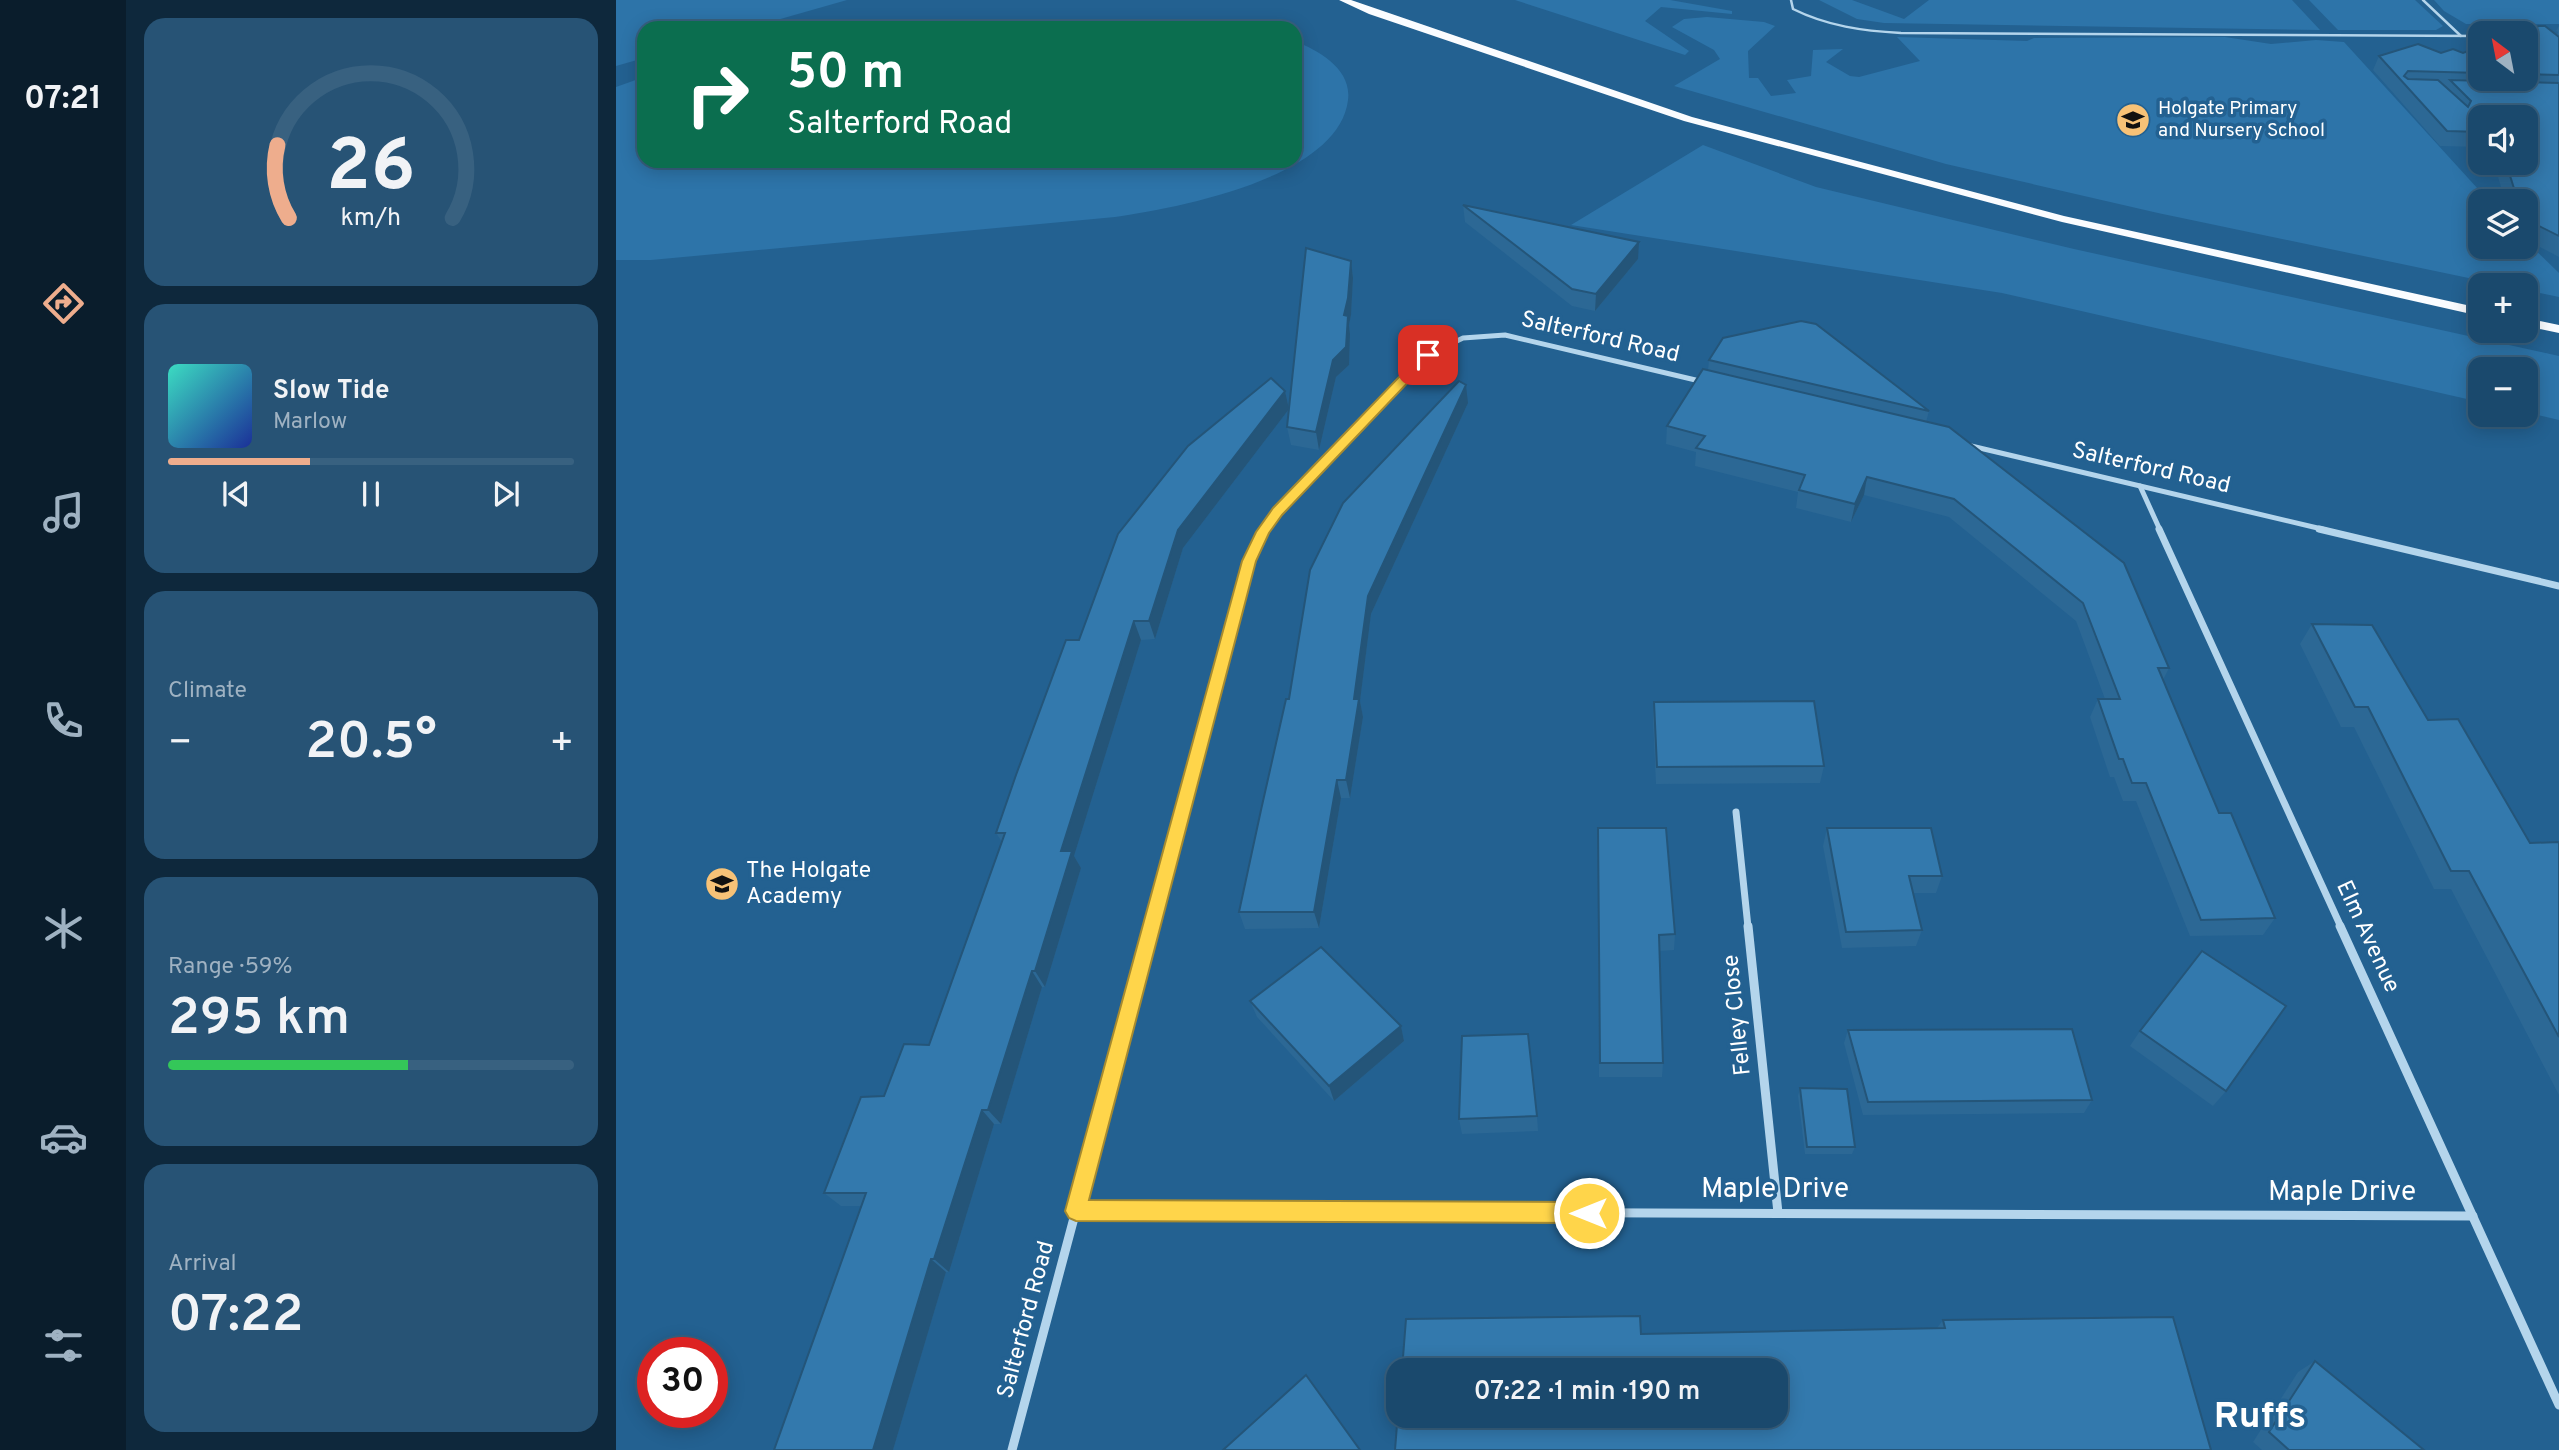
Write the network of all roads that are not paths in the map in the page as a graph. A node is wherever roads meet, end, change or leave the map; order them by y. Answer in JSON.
{"nodes":[{"id":1,"x":1343,"y":0,"type":"edge"},
{"id":2,"x":1791,"y":0,"type":"edge"},
{"id":3,"x":2423,"y":0,"type":"edge"},
{"id":4,"x":2461,"y":36,"type":"junction"},
{"id":5,"x":2468,"y":36,"type":"edge"},
{"id":6,"x":2468,"y":309,"type":"edge"},
{"id":7,"x":2538,"y":325,"type":"edge"},
{"id":8,"x":2559,"y":329,"type":"edge"},
{"id":9,"x":1713,"y":384,"type":"edge"},
{"id":10,"x":1953,"y":442,"type":"edge"},
{"id":11,"x":2140,"y":486,"type":"junction"},
{"id":12,"x":2559,"y":586,"type":"edge"},
{"id":13,"x":1736,"y":812,"type":"dead end"},
{"id":14,"x":1076,"y":1211,"type":"junction"},
{"id":15,"x":1778,"y":1213,"type":"junction"},
{"id":16,"x":2473,"y":1216,"type":"junction"},
{"id":17,"x":2559,"y":1405,"type":"edge"},
{"id":18,"x":1012,"y":1450,"type":"edge"}],
"edges":[{"from":1,"to":6,"type":"main road"},
{"from":2,"to":4,"type":"lane"},
{"from":3,"to":4,"type":"lane"},
{"from":4,"to":5,"type":"lane"},
{"from":7,"to":8,"type":"main road"},
{"from":9,"to":14,"type":"street","name":"Salterford Road"},
{"from":10,"to":11,"type":"street","name":"Salterford Road"},
{"from":11,"to":12,"type":"street","name":"Salterford Road"},
{"from":11,"to":16,"type":"street","name":"Elm Avenue"},
{"from":13,"to":15,"type":"street","name":"Felley Close"},
{"from":14,"to":15,"type":"street","name":"Maple Drive"},
{"from":14,"to":18,"type":"street","name":"Salterford Road"},
{"from":15,"to":16,"type":"street","name":"Maple Drive"},
{"from":16,"to":17,"type":"street","name":"Elm Avenue"}]}
